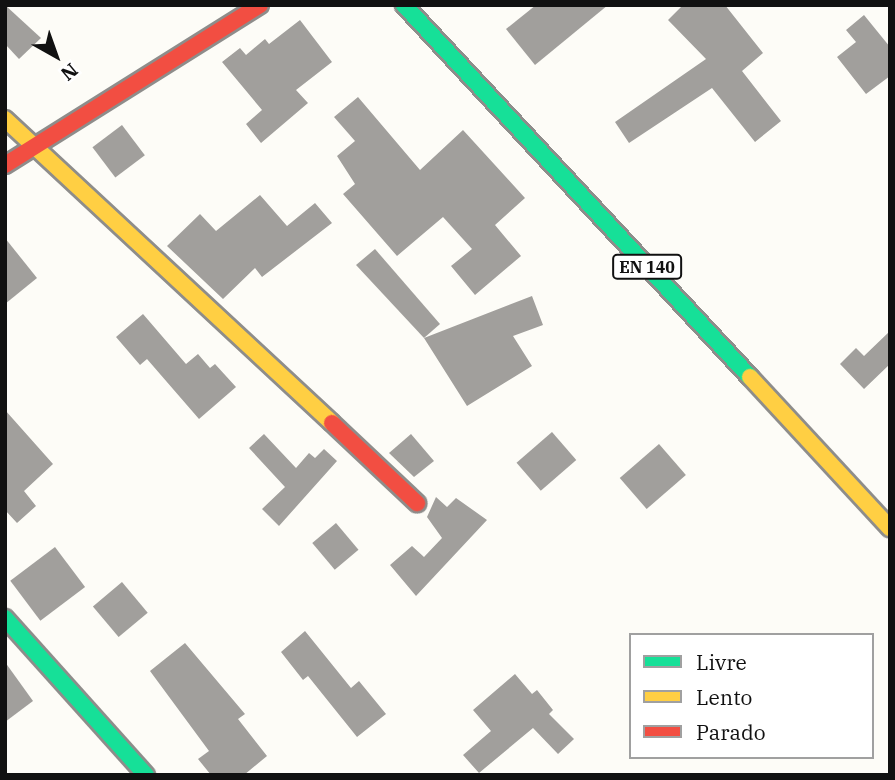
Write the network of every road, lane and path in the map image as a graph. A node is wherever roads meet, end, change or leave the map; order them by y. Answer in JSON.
{"nodes":[{"id":1,"x":260,"y":5,"type":"edge"},
{"id":2,"x":404,"y":5,"type":"edge"},
{"id":3,"x":5,"y":119,"type":"edge"},
{"id":4,"x":32,"y":145,"type":"junction"},
{"id":5,"x":5,"y":165,"type":"edge"},
{"id":6,"x":417,"y":503,"type":"dead end"},
{"id":7,"x":890,"y":528,"type":"edge"},
{"id":8,"x":5,"y":618,"type":"edge"},
{"id":9,"x":146,"y":775,"type":"edge"}],
"edges":[{"from":1,"to":4,"type":"street"},
{"from":2,"to":7,"type":"street","number":"EN 140"},
{"from":3,"to":4,"type":"street"},
{"from":4,"to":5,"type":"street"},
{"from":4,"to":6,"type":"street"},
{"from":8,"to":9,"type":"street"}]}
